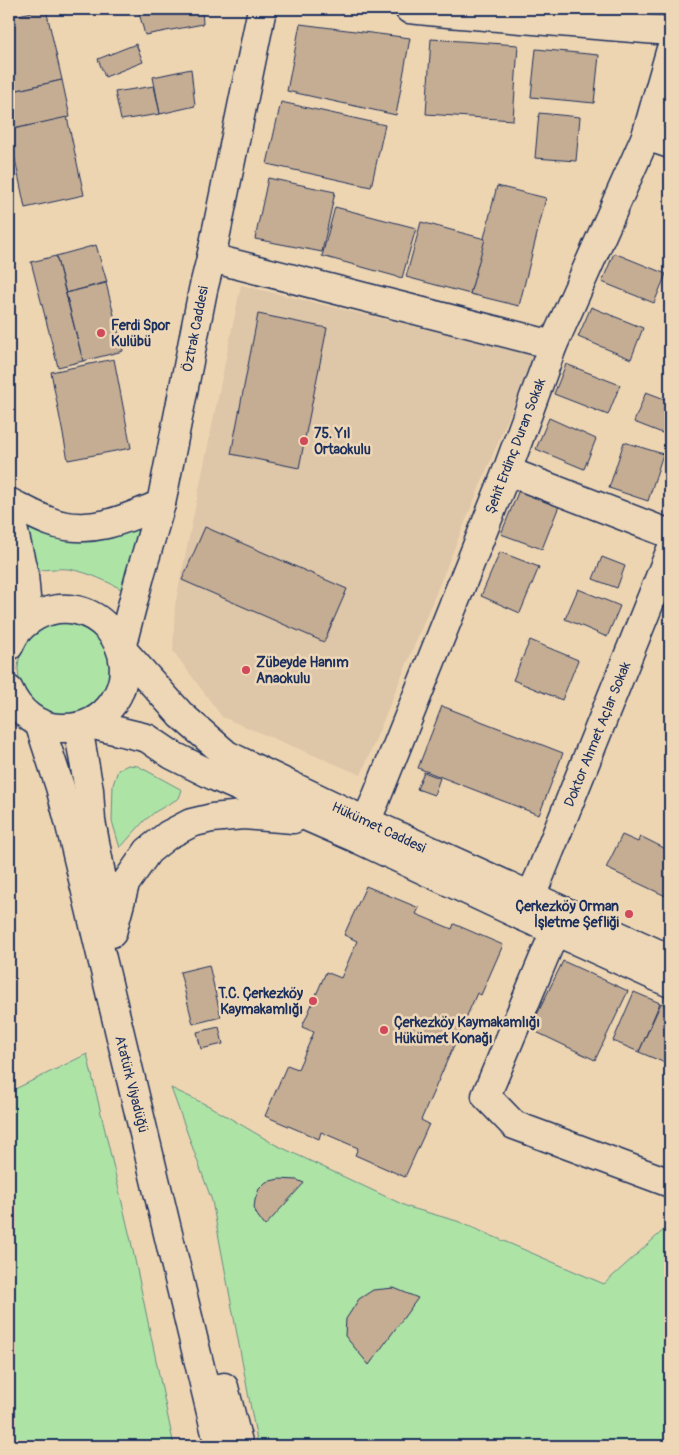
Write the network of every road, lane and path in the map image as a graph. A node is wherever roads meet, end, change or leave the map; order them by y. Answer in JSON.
{"nodes":[{"id":1,"x":262,"y":9,"type":"edge"},
{"id":2,"x":409,"y":9,"type":"edge"},
{"id":3,"x":448,"y":11,"type":"edge"},
{"id":4,"x":670,"y":31,"type":"edge"},
{"id":5,"x":670,"y":52,"type":"edge"},
{"id":6,"x":658,"y":140,"type":"edge"},
{"id":7,"x":211,"y":258,"type":"junction"},
{"id":8,"x":553,"y":345,"type":"junction"},
{"id":9,"x":507,"y":471,"type":"junction"},
{"id":10,"x":9,"y":502,"type":"edge"},
{"id":11,"x":161,"y":504,"type":"junction"},
{"id":12,"x":9,"y":511,"type":"edge"},
{"id":13,"x":670,"y":534,"type":"edge"},
{"id":14,"x":670,"y":552,"type":"edge"},
{"id":15,"x":16,"y":632,"type":"edge"},
{"id":16,"x":121,"y":648,"type":"junction"},
{"id":17,"x":9,"y":690,"type":"edge"},
{"id":18,"x":24,"y":715,"type":"edge"},
{"id":19,"x":83,"y":725,"type":"junction"},
{"id":20,"x":315,"y":821,"type":"junction"},
{"id":21,"x":361,"y":830,"type":"junction"},
{"id":22,"x":531,"y":904,"type":"junction"},
{"id":23,"x":595,"y":925,"type":"junction"},
{"id":24,"x":555,"y":931,"type":"junction"},
{"id":25,"x":112,"y":933,"type":"junction"},
{"id":26,"x":670,"y":959,"type":"edge"},
{"id":27,"x":670,"y":983,"type":"edge"},
{"id":28,"x":670,"y":1183,"type":"edge"},
{"id":29,"x":219,"y":1446,"type":"edge"},
{"id":30,"x":239,"y":1446,"type":"edge"}],
"edges":[{"from":1,"to":7,"type":"main road","name":"Öztrak Caddesi"},
{"from":2,"to":3,"type":"main road"},
{"from":3,"to":4,"type":"main road"},
{"from":5,"to":6,"type":"main road","name":"Şehit Erdinç Duran Sokak"},
{"from":6,"to":8,"type":"main road","name":"Şehit Erdinç Duran Sokak"},
{"from":7,"to":8,"type":"main road"},
{"from":7,"to":11,"type":"main road","name":"Öztrak Caddesi"},
{"from":8,"to":9,"type":"main road","name":"Şehit Erdinç Duran Sokak"},
{"from":9,"to":13,"type":"main road"},
{"from":9,"to":21,"type":"main road","name":"Şehit Erdinç Duran Sokak"},
{"from":10,"to":11,"type":"main road"},
{"from":11,"to":16,"type":"main road","name":"Öztrak Caddesi"},
{"from":12,"to":15,"type":"main road"},
{"from":14,"to":22,"type":"main road","name":"Doktor Ahmet Açlar Sokak"},
{"from":15,"to":16,"type":"main road","name":"Hükümet Caddesi"},
{"from":16,"to":19,"type":"main road"},
{"from":16,"to":21,"type":"main road","name":"Hükümet Caddesi"},
{"from":17,"to":18,"type":"main road","name":"Atatürk Viyadüğü"},
{"from":18,"to":19,"type":"main road"},
{"from":18,"to":29,"type":"main road","name":"Atatürk Viyadüğü"},
{"from":19,"to":20,"type":"main road","name":"Hükümet Caddesi"},
{"from":19,"to":25,"type":"main road","name":"Atatürk Viyadüğü"},
{"from":20,"to":21,"type":"main road","name":"Hükümet Caddesi"},
{"from":20,"to":25,"type":"main road"},
{"from":21,"to":22,"type":"main road","name":"Hükümet Caddesi"},
{"from":22,"to":23,"type":"main road","name":"Hükümet Caddesi"},
{"from":22,"to":24,"type":"main road","name":"Hükümet Caddesi"},
{"from":23,"to":24,"type":"main road"},
{"from":23,"to":26,"type":"main road","name":"Hükümet Caddesi"},
{"from":24,"to":27,"type":"main road","name":"Hükümet Caddesi"},
{"from":24,"to":28,"type":"main road"},
{"from":25,"to":30,"type":"main road","name":"Atatürk Viyadüğü"}]}
